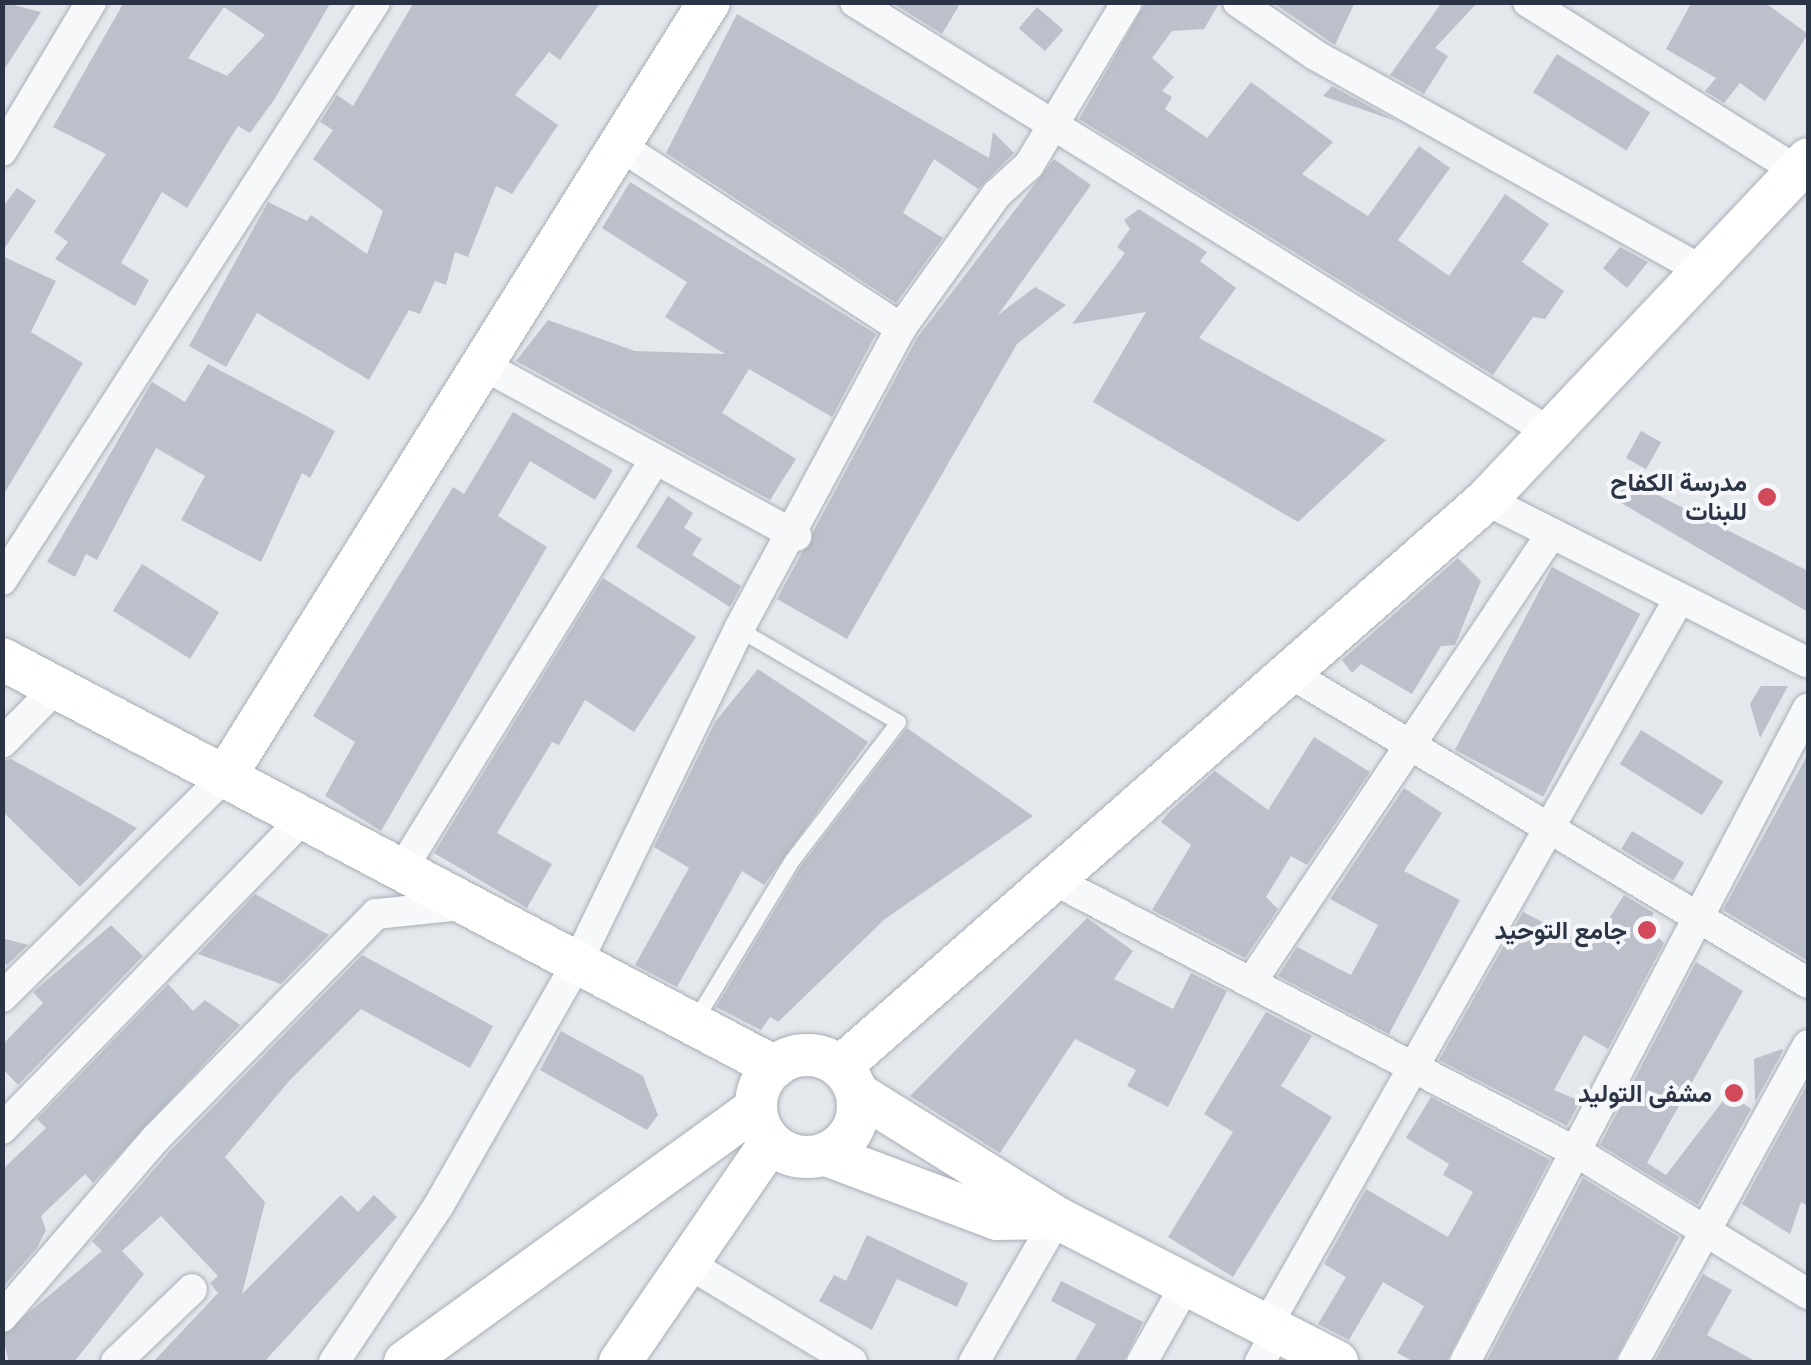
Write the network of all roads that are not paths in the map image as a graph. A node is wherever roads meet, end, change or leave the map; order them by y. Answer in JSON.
{"nodes":[{"id":1,"x":91,"y":2,"type":"edge"},
{"id":2,"x":375,"y":2,"type":"edge"},
{"id":3,"x":710,"y":2,"type":"edge"},
{"id":4,"x":855,"y":2,"type":"edge"},
{"id":5,"x":1126,"y":2,"type":"edge"},
{"id":6,"x":1238,"y":2,"type":"edge"},
{"id":7,"x":1528,"y":2,"type":"edge"},
{"id":8,"x":1050,"y":123,"type":"junction"},
{"id":9,"x":622,"y":146,"type":"junction"},
{"id":10,"x":2,"y":151,"type":"edge"},
{"id":11,"x":1803,"y":165,"type":"edge"},
{"id":12,"x":1708,"y":274,"type":"junction"},
{"id":13,"x":901,"y":328,"type":"junction"},
{"id":14,"x":483,"y":365,"type":"junction"},
{"id":15,"x":1551,"y":433,"type":"junction"},
{"id":16,"x":652,"y":464,"type":"junction"},
{"id":17,"x":1486,"y":500,"type":"junction"},
{"id":18,"x":796,"y":536,"type":"junction"},
{"id":19,"x":1550,"y":536,"type":"junction"},
{"id":20,"x":2,"y":580,"type":"edge"},
{"id":21,"x":1679,"y":599,"type":"junction"},
{"id":22,"x":739,"y":629,"type":"junction"},
{"id":23,"x":2,"y":659,"type":"edge"},
{"id":24,"x":1808,"y":663,"type":"edge"},
{"id":25,"x":1288,"y":672,"type":"junction"},
{"id":26,"x":60,"y":684,"type":"junction"},
{"id":27,"x":1808,"y":708,"type":"edge"},
{"id":28,"x":2,"y":743,"type":"edge"},
{"id":29,"x":1404,"y":745,"type":"junction"},
{"id":30,"x":226,"y":775,"type":"junction"},
{"id":31,"x":301,"y":820,"type":"junction"},
{"id":32,"x":1549,"y":830,"type":"junction"},
{"id":33,"x":402,"y":869,"type":"junction"},
{"id":34,"x":1052,"y":879,"type":"junction"},
{"id":35,"x":461,"y":905,"type":"junction"},
{"id":36,"x":1692,"y":914,"type":"junction"},
{"id":37,"x":576,"y":966,"type":"junction"},
{"id":38,"x":1252,"y":981,"type":"junction"},
{"id":39,"x":1808,"y":983,"type":"edge"},
{"id":40,"x":2,"y":997,"type":"edge"},
{"id":41,"x":691,"y":1026,"type":"junction"},
{"id":42,"x":1808,"y":1046,"type":"edge"},
{"id":43,"x":1416,"y":1064,"type":"junction"},
{"id":44,"x":775,"y":1067,"type":"junction"},
{"id":45,"x":848,"y":1080,"type":"junction"},
{"id":46,"x":763,"y":1126,"type":"junction"},
{"id":47,"x":2,"y":1129,"type":"edge"},
{"id":48,"x":1578,"y":1153,"type":"junction"},
{"id":49,"x":824,"y":1154,"type":"junction"},
{"id":50,"x":1057,"y":1218,"type":"junction"},
{"id":51,"x":1699,"y":1234,"type":"junction"},
{"id":52,"x":684,"y":1261,"type":"junction"},
{"id":53,"x":1185,"y":1286,"type":"junction"},
{"id":54,"x":192,"y":1289,"type":"dead end"},
{"id":55,"x":1808,"y":1294,"type":"edge"},
{"id":56,"x":2,"y":1318,"type":"edge"},
{"id":57,"x":1268,"y":1341,"type":"edge"},
{"id":58,"x":804,"y":1351,"type":"edge"},
{"id":59,"x":1328,"y":1360,"type":"edge"},
{"id":60,"x":116,"y":1362,"type":"edge"},
{"id":61,"x":334,"y":1362,"type":"edge"},
{"id":62,"x":406,"y":1362,"type":"edge"},
{"id":63,"x":620,"y":1362,"type":"edge"},
{"id":64,"x":852,"y":1362,"type":"edge"},
{"id":65,"x":974,"y":1362,"type":"edge"},
{"id":66,"x":1142,"y":1362,"type":"edge"},
{"id":67,"x":1464,"y":1362,"type":"edge"},
{"id":68,"x":1633,"y":1362,"type":"edge"}],
"edges":[{"from":1,"to":10,"type":"street"},
{"from":2,"to":20,"type":"street"},
{"from":3,"to":9,"type":"main road"},
{"from":4,"to":8,"type":"street"},
{"from":5,"to":8,"type":"street"},
{"from":6,"to":12,"type":"street"},
{"from":7,"to":11,"type":"street"},
{"from":8,"to":13,"type":"street"},
{"from":8,"to":15,"type":"street"},
{"from":9,"to":13,"type":"street"},
{"from":9,"to":14,"type":"main road"},
{"from":11,"to":12,"type":"main road"},
{"from":12,"to":15,"type":"main road"},
{"from":13,"to":18,"type":"street"},
{"from":14,"to":16,"type":"street"},
{"from":14,"to":30,"type":"main road"},
{"from":15,"to":17,"type":"main road"},
{"from":16,"to":18,"type":"street"},
{"from":16,"to":33,"type":"street"},
{"from":17,"to":19,"type":"street"},
{"from":17,"to":25,"type":"main road"},
{"from":18,"to":22,"type":"street"},
{"from":19,"to":21,"type":"street"},
{"from":19,"to":29,"type":"street"},
{"from":21,"to":24,"type":"street"},
{"from":21,"to":32,"type":"street"},
{"from":22,"to":37,"type":"street"},
{"from":22,"to":41,"type":"lane"},
{"from":23,"to":26,"type":"main road"},
{"from":25,"to":29,"type":"street"},
{"from":25,"to":34,"type":"main road"},
{"from":26,"to":28,"type":"street"},
{"from":26,"to":30,"type":"main road"},
{"from":27,"to":36,"type":"street"},
{"from":29,"to":32,"type":"street"},
{"from":29,"to":38,"type":"street"},
{"from":30,"to":31,"type":"main road"},
{"from":30,"to":40,"type":"street"},
{"from":31,"to":33,"type":"main road"},
{"from":31,"to":47,"type":"street"},
{"from":32,"to":36,"type":"street"},
{"from":32,"to":43,"type":"street"},
{"from":33,"to":35,"type":"main road"},
{"from":34,"to":38,"type":"street"},
{"from":34,"to":45,"type":"main road"},
{"from":35,"to":37,"type":"main road"},
{"from":35,"to":56,"type":"street"},
{"from":36,"to":39,"type":"street"},
{"from":36,"to":48,"type":"street"},
{"from":37,"to":41,"type":"main road"},
{"from":37,"to":61,"type":"street"},
{"from":38,"to":43,"type":"street"},
{"from":41,"to":44,"type":"main road"},
{"from":42,"to":51,"type":"street"},
{"from":43,"to":48,"type":"street"},
{"from":43,"to":57,"type":"street"},
{"from":44,"to":45,"type":"main road"},
{"from":44,"to":46,"type":"main road"},
{"from":45,"to":49,"type":"main road"},
{"from":45,"to":50,"type":"main road"},
{"from":46,"to":49,"type":"main road"},
{"from":46,"to":52,"type":"main road"},
{"from":46,"to":62,"type":"main road"},
{"from":48,"to":51,"type":"street"},
{"from":48,"to":67,"type":"street"},
{"from":49,"to":50,"type":"main road"},
{"from":50,"to":53,"type":"main road"},
{"from":50,"to":65,"type":"street"},
{"from":51,"to":55,"type":"street"},
{"from":51,"to":68,"type":"street"},
{"from":52,"to":58,"type":"street"},
{"from":52,"to":63,"type":"main road"},
{"from":53,"to":57,"type":"main road"},
{"from":53,"to":66,"type":"street"},
{"from":54,"to":60,"type":"street"},
{"from":57,"to":59,"type":"main road"},
{"from":58,"to":64,"type":"street"}]}
